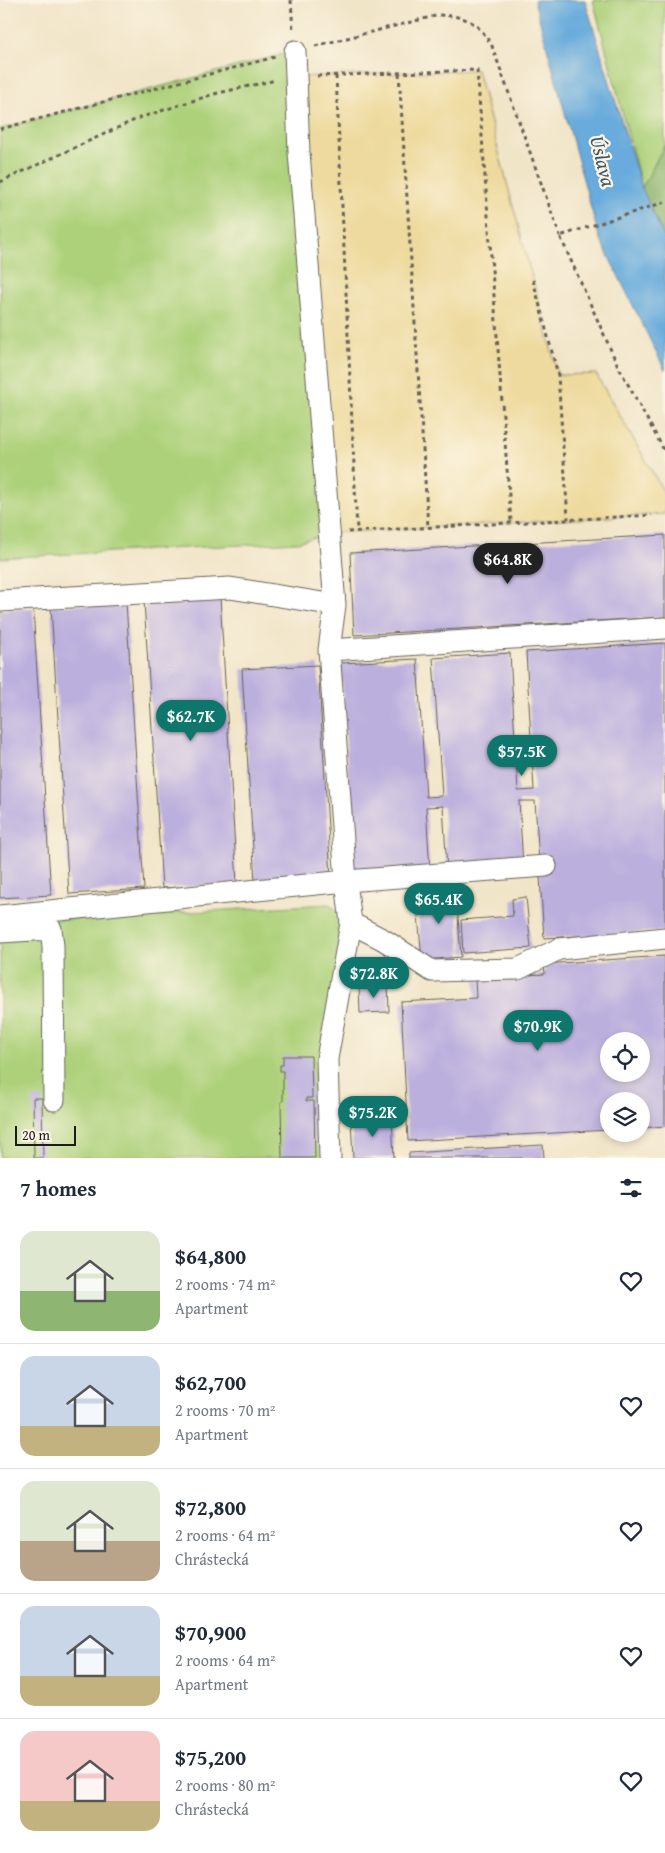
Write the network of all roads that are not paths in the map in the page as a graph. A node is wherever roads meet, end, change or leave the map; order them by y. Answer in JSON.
{"nodes":[{"id":1,"x":295,"y":52,"type":"road end"},
{"id":2,"x":0,"y":601,"type":"edge"},
{"id":3,"x":335,"y":605,"type":"junction"},
{"id":4,"x":665,"y":628,"type":"edge"},
{"id":5,"x":329,"y":650,"type":"junction"},
{"id":6,"x":546,"y":866,"type":"dead end"},
{"id":7,"x":346,"y":881,"type":"junction"},
{"id":8,"x":0,"y":916,"type":"edge"},
{"id":9,"x":351,"y":923,"type":"junction"},
{"id":10,"x":0,"y":932,"type":"edge"},
{"id":11,"x":665,"y":938,"type":"edge"},
{"id":12,"x":54,"y":1100,"type":"dead end"},
{"id":13,"x":330,"y":1158,"type":"edge"}],
"edges":[{"from":1,"to":3,"type":"street"},
{"from":2,"to":3,"type":"street"},
{"from":3,"to":5,"type":"street"},
{"from":4,"to":5,"type":"street"},
{"from":5,"to":7,"type":"street"},
{"from":6,"to":7,"type":"street"},
{"from":7,"to":8,"type":"street"},
{"from":7,"to":9,"type":"street"},
{"from":9,"to":11,"type":"street"},
{"from":9,"to":13,"type":"street"},
{"from":10,"to":12,"type":"street"}]}
